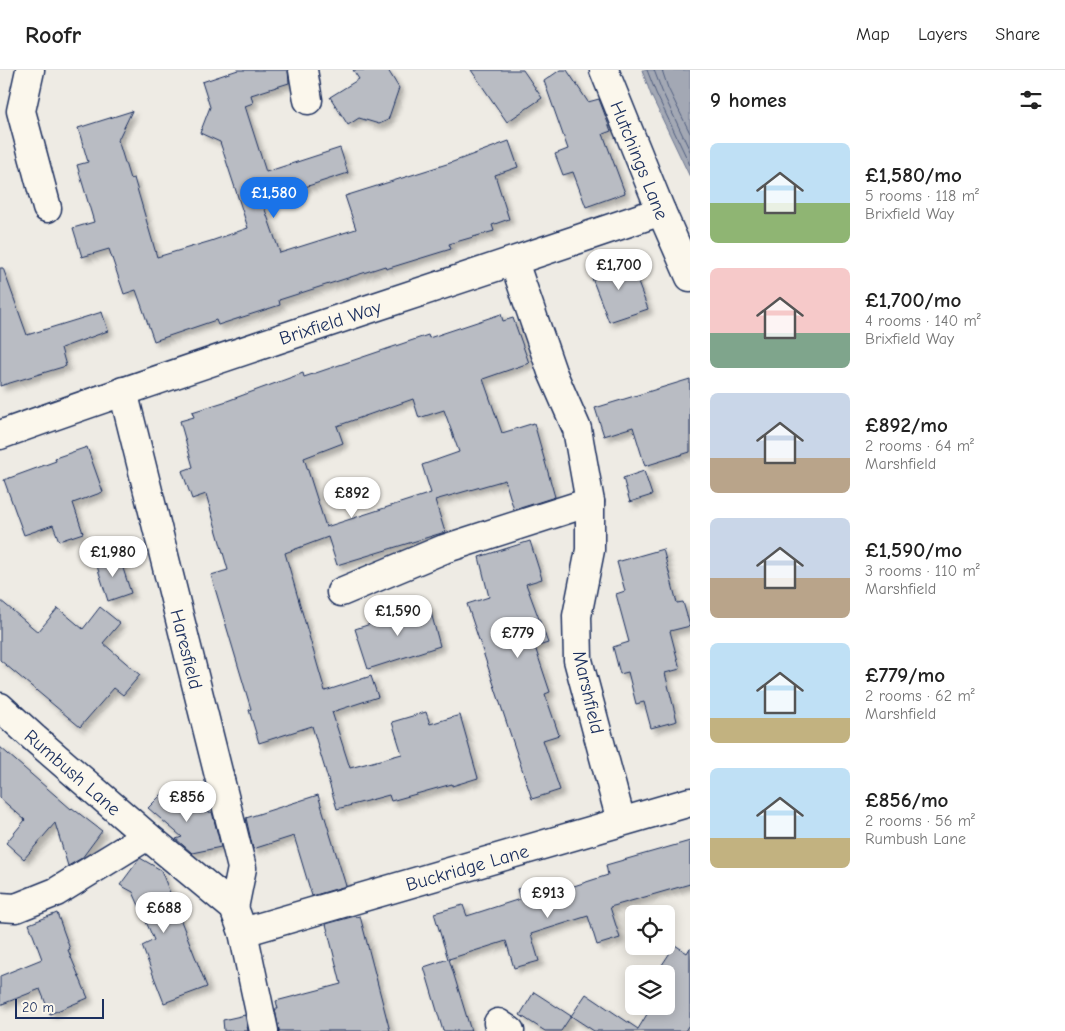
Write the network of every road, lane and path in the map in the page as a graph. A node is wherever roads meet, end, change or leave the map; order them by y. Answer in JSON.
{"nodes":[{"id":1,"x":30,"y":70,"type":"edge"},
{"id":2,"x":303,"y":70,"type":"edge"},
{"id":3,"x":604,"y":70,"type":"edge"},
{"id":4,"x":308,"y":100,"type":"dead end"},
{"id":5,"x":47,"y":208,"type":"dead end"},
{"id":6,"x":661,"y":211,"type":"junction"},
{"id":7,"x":514,"y":262,"type":"junction"},
{"id":8,"x":690,"y":277,"type":"edge"},
{"id":9,"x":123,"y":391,"type":"junction"},
{"id":10,"x":0,"y":435,"type":"edge"},
{"id":11,"x":590,"y":502,"type":"junction"},
{"id":12,"x":341,"y":592,"type":"dead end"},
{"id":13,"x":0,"y":707,"type":"edge"},
{"id":14,"x":690,"y":802,"type":"edge"},
{"id":15,"x":621,"y":821,"type":"junction"},
{"id":16,"x":147,"y":836,"type":"junction"},
{"id":17,"x":0,"y":907,"type":"edge"},
{"id":18,"x":239,"y":920,"type":"junction"},
{"id":19,"x":264,"y":1031,"type":"edge"}],
"edges":[{"from":1,"to":5,"type":"street"},
{"from":2,"to":4,"type":"street"},
{"from":3,"to":6,"type":"street","name":"Hutchings Lane"},
{"from":6,"to":7,"type":"street","name":"Brixfield Way"},
{"from":6,"to":8,"type":"street","name":"Hutchings Lane"},
{"from":7,"to":9,"type":"street","name":"Brixfield Way"},
{"from":7,"to":11,"type":"street","name":"Marshfield"},
{"from":9,"to":10,"type":"street","name":"Brixfield Way"},
{"from":9,"to":18,"type":"street","name":"Haresfield"},
{"from":11,"to":12,"type":"street"},
{"from":11,"to":15,"type":"street","name":"Marshfield"},
{"from":13,"to":16,"type":"street","name":"Rumbush Lane"},
{"from":14,"to":15,"type":"street","name":"Buckridge Lane"},
{"from":15,"to":18,"type":"street","name":"Buckridge Lane"},
{"from":16,"to":17,"type":"street"},
{"from":16,"to":18,"type":"street","name":"Rumbush Lane"},
{"from":18,"to":19,"type":"street"}]}
